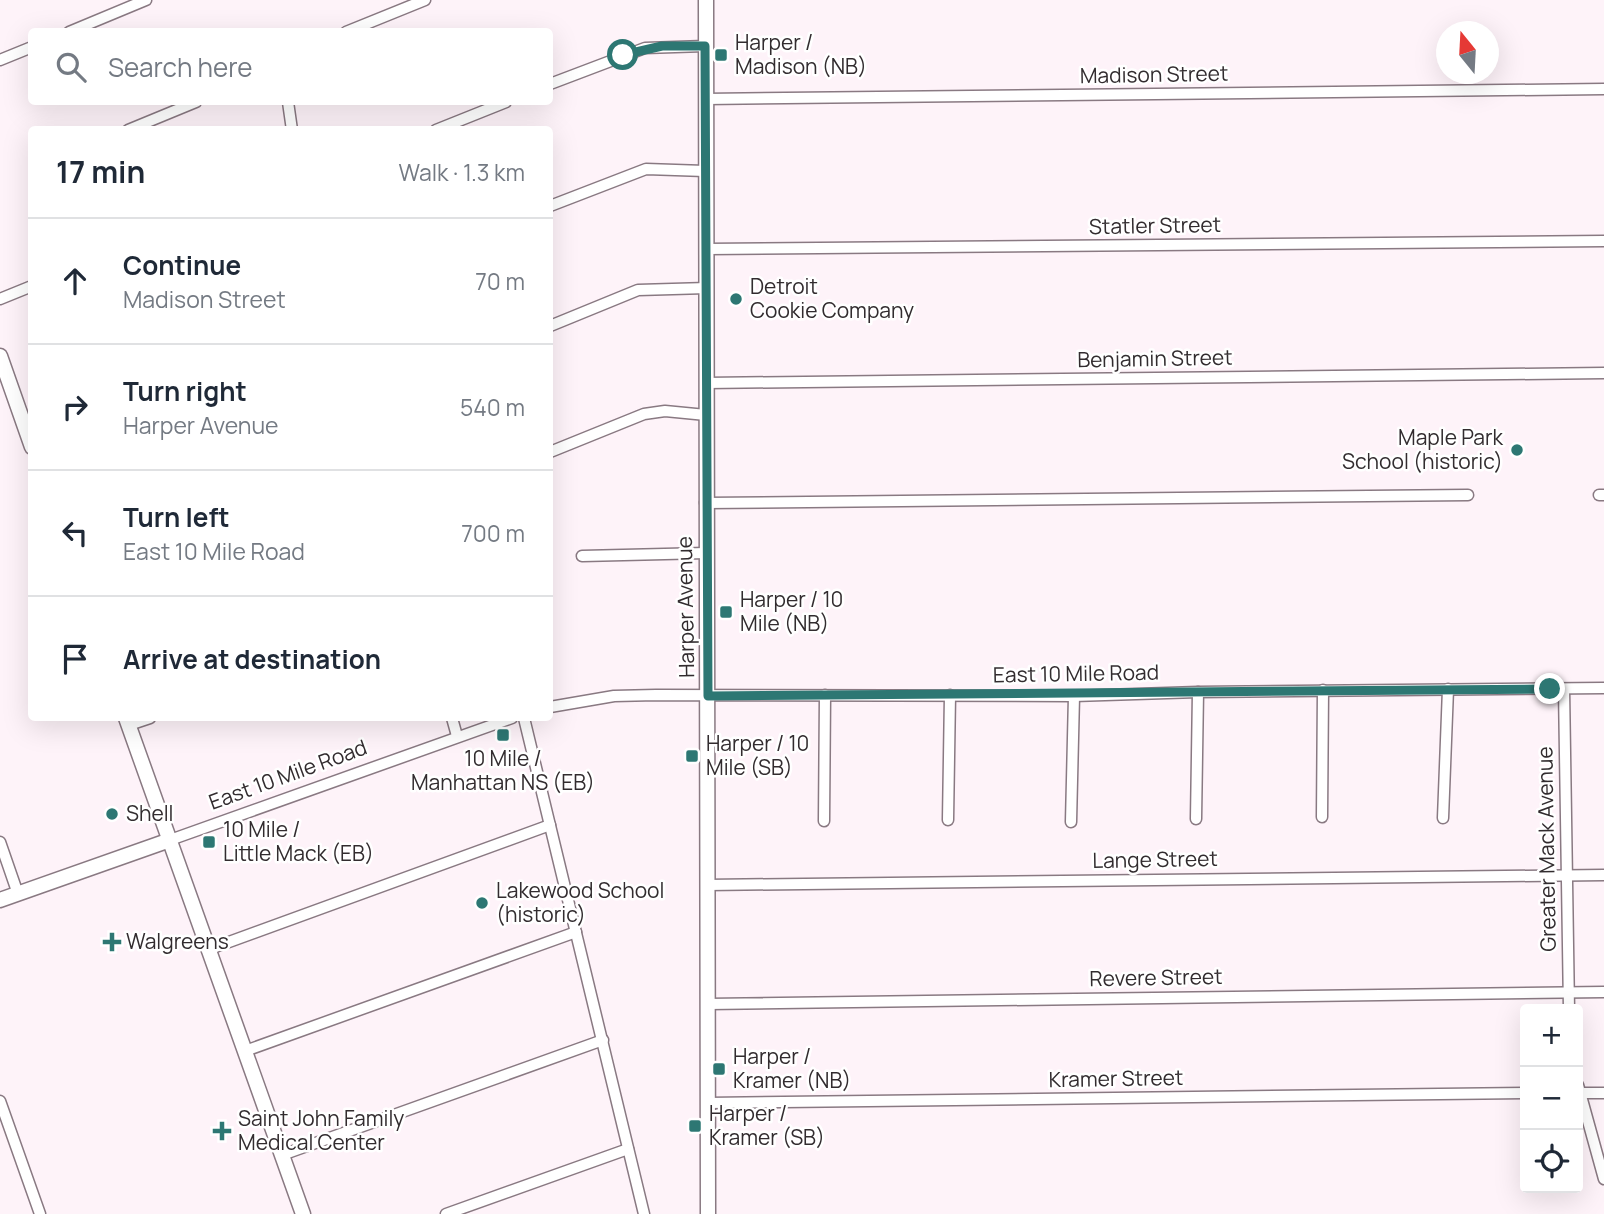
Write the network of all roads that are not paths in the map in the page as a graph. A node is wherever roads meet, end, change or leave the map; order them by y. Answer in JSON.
{"nodes":[{"id":1,"x":146,"y":0,"type":"edge"},
{"id":2,"x":425,"y":0,"type":"edge"},
{"id":3,"x":706,"y":0,"type":"edge"},
{"id":4,"x":79,"y":28,"type":"edge"},
{"id":5,"x":356,"y":28,"type":"edge"},
{"id":6,"x":705,"y":46,"type":"junction"},
{"id":7,"x":28,"y":49,"type":"edge"},
{"id":8,"x":0,"y":60,"type":"edge"},
{"id":9,"x":553,"y":83,"type":"edge"},
{"id":10,"x":1604,"y":89,"type":"edge"},
{"id":11,"x":705,"y":99,"type":"junction"},
{"id":12,"x":189,"y":105,"type":"edge"},
{"id":13,"x":288,"y":105,"type":"edge"},
{"id":14,"x":498,"y":105,"type":"edge"},
{"id":15,"x":138,"y":126,"type":"edge"},
{"id":16,"x":291,"y":126,"type":"edge"},
{"id":17,"x":446,"y":126,"type":"edge"},
{"id":18,"x":705,"y":171,"type":"junction"},
{"id":19,"x":553,"y":205,"type":"edge"},
{"id":20,"x":1604,"y":241,"type":"edge"},
{"id":21,"x":707,"y":249,"type":"junction"},
{"id":22,"x":28,"y":288,"type":"edge"},
{"id":23,"x":707,"y":288,"type":"junction"},
{"id":24,"x":0,"y":299,"type":"edge"},
{"id":25,"x":553,"y":325,"type":"edge"},
{"id":26,"x":0,"y":356,"type":"edge"},
{"id":27,"x":1604,"y":373,"type":"edge"},
{"id":28,"x":706,"y":383,"type":"junction"},
{"id":29,"x":706,"y":415,"type":"junction"},
{"id":30,"x":28,"y":436,"type":"edge"},
{"id":31,"x":553,"y":451,"type":"edge"},
{"id":32,"x":1468,"y":495,"type":"dead end"},
{"id":33,"x":705,"y":503,"type":"junction"},
{"id":34,"x":706,"y":553,"type":"junction"},
{"id":35,"x":582,"y":556,"type":"dead end"},
{"id":36,"x":1564,"y":688,"type":"junction"},
{"id":37,"x":1604,"y":688,"type":"edge"},
{"id":38,"x":1448,"y":689,"type":"junction"},
{"id":39,"x":1324,"y":690,"type":"junction"},
{"id":40,"x":1198,"y":691,"type":"junction"},
{"id":41,"x":825,"y":695,"type":"junction"},
{"id":42,"x":950,"y":695,"type":"junction"},
{"id":43,"x":708,"y":696,"type":"junction"},
{"id":44,"x":1074,"y":696,"type":"junction"},
{"id":45,"x":553,"y":706,"type":"edge"},
{"id":46,"x":128,"y":721,"type":"edge"},
{"id":47,"x":453,"y":721,"type":"edge"},
{"id":48,"x":503,"y":721,"type":"edge"},
{"id":49,"x":525,"y":721,"type":"edge"},
{"id":50,"x":457,"y":736,"type":"junction"},
{"id":51,"x":1322,"y":817,"type":"dead end"},
{"id":52,"x":1443,"y":818,"type":"dead end"},
{"id":53,"x":1196,"y":819,"type":"dead end"},
{"id":54,"x":948,"y":820,"type":"dead end"},
{"id":55,"x":824,"y":821,"type":"dead end"},
{"id":56,"x":1071,"y":822,"type":"dead end"},
{"id":57,"x":550,"y":825,"type":"junction"},
{"id":58,"x":170,"y":840,"type":"junction"},
{"id":59,"x":0,"y":842,"type":"edge"},
{"id":60,"x":1567,"y":874,"type":"junction"},
{"id":61,"x":1604,"y":875,"type":"edge"},
{"id":62,"x":708,"y":885,"type":"junction"},
{"id":63,"x":19,"y":894,"type":"junction"},
{"id":64,"x":0,"y":900,"type":"edge"},
{"id":65,"x":576,"y":932,"type":"junction"},
{"id":66,"x":207,"y":950,"type":"junction"},
{"id":67,"x":1568,"y":992,"type":"junction"},
{"id":68,"x":1604,"y":992,"type":"edge"},
{"id":69,"x":708,"y":1004,"type":"junction"},
{"id":70,"x":1569,"y":1004,"type":"edge"},
{"id":71,"x":603,"y":1040,"type":"junction"},
{"id":72,"x":245,"y":1051,"type":"junction"},
{"id":73,"x":1583,"y":1091,"type":"edge"},
{"id":74,"x":1520,"y":1093,"type":"edge"},
{"id":75,"x":1604,"y":1093,"type":"edge"},
{"id":76,"x":0,"y":1101,"type":"edge"},
{"id":77,"x":708,"y":1103,"type":"junction"},
{"id":78,"x":1583,"y":1107,"type":"edge"},
{"id":79,"x":628,"y":1149,"type":"junction"},
{"id":80,"x":282,"y":1155,"type":"junction"},
{"id":81,"x":1604,"y":1179,"type":"edge"},
{"id":82,"x":40,"y":1214,"type":"edge"},
{"id":83,"x":303,"y":1214,"type":"edge"},
{"id":84,"x":446,"y":1214,"type":"edge"},
{"id":85,"x":644,"y":1214,"type":"edge"},
{"id":86,"x":708,"y":1214,"type":"edge"}],
"edges":[{"from":1,"to":4,"type":"street"},
{"from":2,"to":5,"type":"street"},
{"from":3,"to":6,"type":"main road","name":"Harper Avenue"},
{"from":6,"to":9,"type":"street"},
{"from":6,"to":11,"type":"main road","name":"Harper Avenue"},
{"from":7,"to":8,"type":"street"},
{"from":10,"to":11,"type":"street","name":"Madison Street"},
{"from":11,"to":18,"type":"main road","name":"Harper Avenue"},
{"from":12,"to":15,"type":"street"},
{"from":13,"to":16,"type":"street"},
{"from":14,"to":17,"type":"street"},
{"from":18,"to":19,"type":"street"},
{"from":18,"to":21,"type":"main road","name":"Harper Avenue"},
{"from":20,"to":21,"type":"street","name":"Statler Street"},
{"from":21,"to":23,"type":"main road","name":"Harper Avenue"},
{"from":22,"to":24,"type":"street"},
{"from":23,"to":25,"type":"street"},
{"from":23,"to":28,"type":"main road","name":"Harper Avenue"},
{"from":26,"to":30,"type":"main road"},
{"from":27,"to":28,"type":"street","name":"Benjamin Street"},
{"from":28,"to":29,"type":"main road","name":"Harper Avenue"},
{"from":29,"to":31,"type":"street"},
{"from":29,"to":33,"type":"main road","name":"Harper Avenue"},
{"from":32,"to":33,"type":"street"},
{"from":33,"to":34,"type":"main road","name":"Harper Avenue"},
{"from":34,"to":35,"type":"street"},
{"from":34,"to":43,"type":"main road","name":"Harper Avenue"},
{"from":36,"to":37,"type":"street","name":"East 10 Mile Road"},
{"from":36,"to":38,"type":"street","name":"East 10 Mile Road"},
{"from":36,"to":60,"type":"street","name":"Greater Mack Avenue"},
{"from":38,"to":39,"type":"street","name":"East 10 Mile Road"},
{"from":38,"to":52,"type":"street"},
{"from":39,"to":40,"type":"street","name":"East 10 Mile Road"},
{"from":39,"to":51,"type":"street"},
{"from":40,"to":44,"type":"street","name":"East 10 Mile Road"},
{"from":40,"to":53,"type":"street"},
{"from":41,"to":42,"type":"street","name":"East 10 Mile Road"},
{"from":41,"to":43,"type":"street","name":"East 10 Mile Road"},
{"from":41,"to":55,"type":"street"},
{"from":42,"to":44,"type":"street","name":"East 10 Mile Road"},
{"from":42,"to":54,"type":"street"},
{"from":43,"to":45,"type":"street","name":"East 10 Mile Road"},
{"from":43,"to":62,"type":"main road","name":"Harper Avenue"},
{"from":44,"to":56,"type":"street"},
{"from":46,"to":58,"type":"main road"},
{"from":47,"to":50,"type":"street"},
{"from":48,"to":50,"type":"street","name":"East 10 Mile Road"},
{"from":49,"to":57,"type":"street"},
{"from":50,"to":58,"type":"street","name":"East 10 Mile Road"},
{"from":57,"to":65,"type":"street"},
{"from":57,"to":66,"type":"street"},
{"from":58,"to":63,"type":"main road","name":"East 10 Mile Road"},
{"from":58,"to":66,"type":"main road"},
{"from":59,"to":63,"type":"street"},
{"from":60,"to":61,"type":"street","name":"Lange Street"},
{"from":60,"to":62,"type":"street","name":"Lange Street"},
{"from":60,"to":67,"type":"street","name":"Greater Mack Avenue"},
{"from":62,"to":69,"type":"main road","name":"Harper Avenue"},
{"from":63,"to":64,"type":"main road","name":"East 10 Mile Road"},
{"from":65,"to":71,"type":"street"},
{"from":65,"to":72,"type":"street"},
{"from":66,"to":72,"type":"main road"},
{"from":67,"to":68,"type":"street","name":"Revere Street"},
{"from":67,"to":69,"type":"street","name":"Revere Street"},
{"from":67,"to":70,"type":"street","name":"Greater Mack Avenue"},
{"from":69,"to":77,"type":"main road","name":"Harper Avenue"},
{"from":71,"to":79,"type":"street"},
{"from":71,"to":80,"type":"street"},
{"from":72,"to":80,"type":"main road"},
{"from":73,"to":75,"type":"street"},
{"from":74,"to":77,"type":"street","name":"Kramer Street"},
{"from":76,"to":82,"type":"street"},
{"from":77,"to":86,"type":"main road","name":"Harper Avenue"},
{"from":78,"to":81,"type":"street"},
{"from":79,"to":84,"type":"street"},
{"from":79,"to":85,"type":"street"},
{"from":80,"to":83,"type":"main road"}]}
